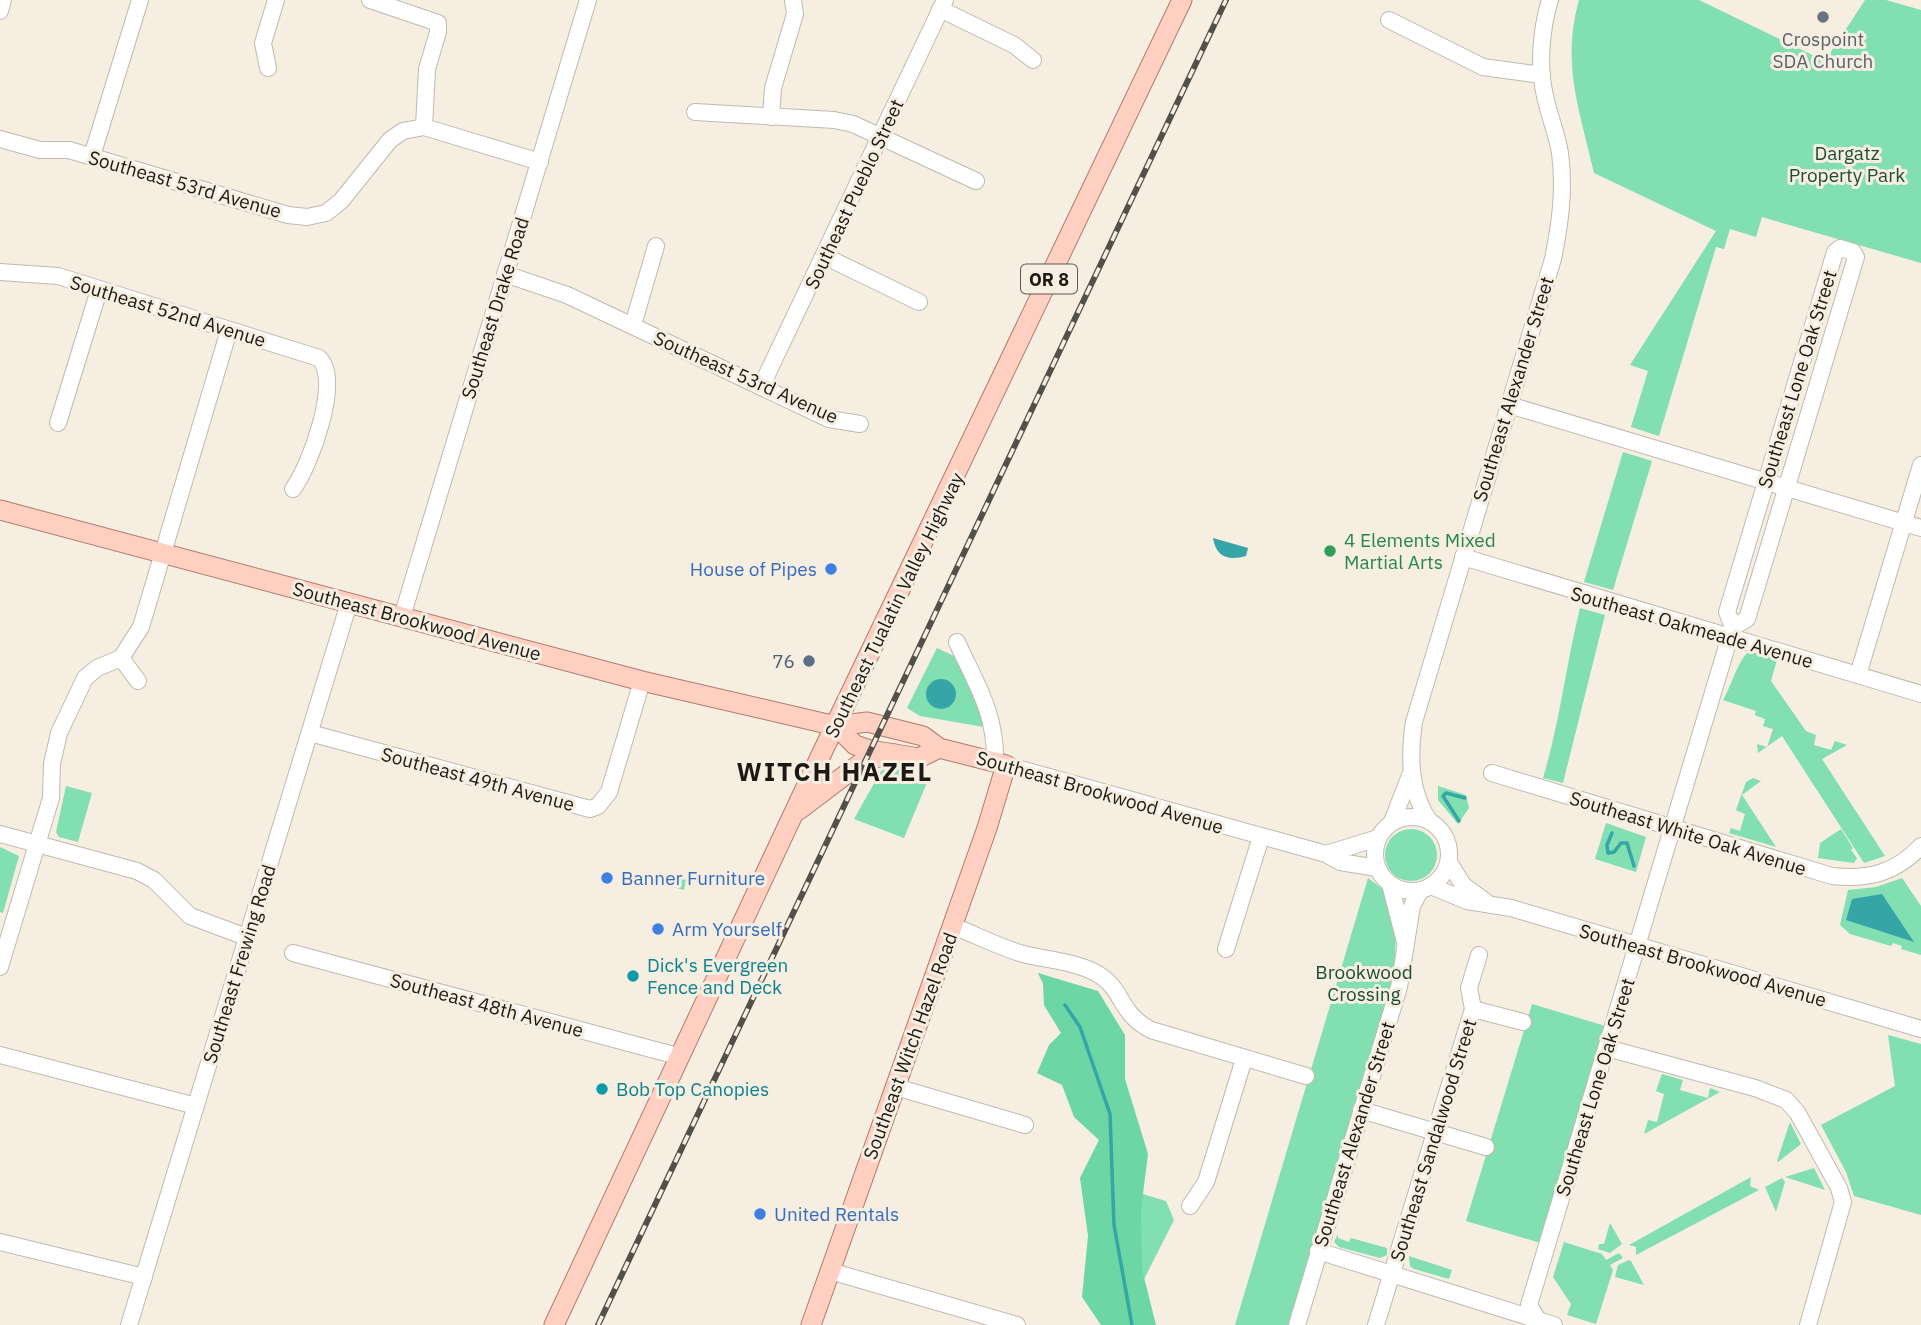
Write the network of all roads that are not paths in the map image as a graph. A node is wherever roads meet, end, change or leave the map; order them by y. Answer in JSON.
{"nodes":[{"id":1,"x":3,"y":0,"type":"edge"},
{"id":2,"x":140,"y":0,"type":"edge"},
{"id":3,"x":276,"y":0,"type":"edge"},
{"id":4,"x":370,"y":0,"type":"edge"},
{"id":5,"x":588,"y":0,"type":"edge"},
{"id":6,"x":793,"y":0,"type":"edge"},
{"id":7,"x":1182,"y":0,"type":"edge"},
{"id":8,"x":1550,"y":0,"type":"edge"},
{"id":9,"x":943,"y":5,"type":"edge"},
{"id":10,"x":0,"y":11,"type":"edge"},
{"id":11,"x":1389,"y":20,"type":"dead end"},
{"id":12,"x":1033,"y":60,"type":"dead end"},
{"id":13,"x":268,"y":68,"type":"dead end"},
{"id":14,"x":1542,"y":75,"type":"junction"},
{"id":15,"x":695,"y":112,"type":"dead end"},
{"id":16,"x":771,"y":117,"type":"junction"},
{"id":17,"x":424,"y":127,"type":"junction"},
{"id":18,"x":882,"y":136,"type":"junction"},
{"id":19,"x":0,"y":139,"type":"edge"},
{"id":20,"x":92,"y":156,"type":"junction"},
{"id":21,"x":540,"y":162,"type":"junction"},
{"id":22,"x":976,"y":181,"type":"dead end"},
{"id":23,"x":656,"y":246,"type":"dead end"},
{"id":24,"x":824,"y":256,"type":"junction"},
{"id":25,"x":0,"y":272,"type":"edge"},
{"id":26,"x":505,"y":274,"type":"junction"},
{"id":27,"x":99,"y":290,"type":"junction"},
{"id":28,"x":919,"y":302,"type":"dead end"},
{"id":29,"x":633,"y":325,"type":"junction"},
{"id":30,"x":229,"y":330,"type":"junction"},
{"id":31,"x":761,"y":387,"type":"junction"},
{"id":32,"x":1509,"y":405,"type":"junction"},
{"id":33,"x":58,"y":423,"type":"dead end"},
{"id":34,"x":860,"y":424,"type":"dead end"},
{"id":35,"x":1921,"y":465,"type":"edge"},
{"id":36,"x":1767,"y":481,"type":"junction"},
{"id":37,"x":1787,"y":487,"type":"junction"},
{"id":38,"x":293,"y":489,"type":"dead end"},
{"id":39,"x":0,"y":510,"type":"edge"},
{"id":40,"x":1903,"y":523,"type":"junction"},
{"id":41,"x":1921,"y":528,"type":"edge"},
{"id":42,"x":161,"y":553,"type":"junction"},
{"id":43,"x":1463,"y":557,"type":"junction"},
{"id":44,"x":349,"y":603,"type":"junction"},
{"id":45,"x":402,"y":617,"type":"junction"},
{"id":46,"x":1732,"y":632,"type":"junction"},
{"id":47,"x":957,"y":642,"type":"dead end"},
{"id":48,"x":121,"y":657,"type":"junction"},
{"id":49,"x":1858,"y":675,"type":"junction"},
{"id":50,"x":138,"y":681,"type":"dead end"},
{"id":51,"x":642,"y":681,"type":"junction"},
{"id":52,"x":1921,"y":694,"type":"edge"},
{"id":53,"x":836,"y":726,"type":"junction"},
{"id":54,"x":310,"y":733,"type":"junction"},
{"id":55,"x":939,"y":748,"type":"junction"},
{"id":56,"x":895,"y":754,"type":"junction"},
{"id":57,"x":1001,"y":763,"type":"junction"},
{"id":58,"x":1411,"y":774,"type":"junction"},
{"id":59,"x":1492,"y":774,"type":"dead end"},
{"id":60,"x":795,"y":813,"type":"junction"},
{"id":61,"x":1428,"y":820,"type":"junction"},
{"id":62,"x":1392,"y":822,"type":"junction"},
{"id":63,"x":1671,"y":829,"type":"junction"},
{"id":64,"x":0,"y":834,"type":"edge"},
{"id":65,"x":1261,"y":837,"type":"junction"},
{"id":66,"x":1378,"y":838,"type":"junction"},
{"id":67,"x":37,"y":843,"type":"junction"},
{"id":68,"x":1921,"y":846,"type":"edge"},
{"id":69,"x":1326,"y":854,"type":"junction"},
{"id":70,"x":1448,"y":862,"type":"junction"},
{"id":71,"x":1377,"y":868,"type":"junction"},
{"id":72,"x":1390,"y":884,"type":"junction"},
{"id":73,"x":1425,"y":888,"type":"junction"},
{"id":74,"x":1485,"y":901,"type":"junction"},
{"id":75,"x":953,"y":926,"type":"junction"},
{"id":76,"x":246,"y":937,"type":"junction"},
{"id":77,"x":1405,"y":942,"type":"junction"},
{"id":78,"x":1637,"y":945,"type":"junction"},
{"id":79,"x":1226,"y":949,"type":"dead end"},
{"id":80,"x":293,"y":953,"type":"dead end"},
{"id":81,"x":1479,"y":955,"type":"dead end"},
{"id":82,"x":0,"y":967,"type":"edge"},
{"id":83,"x":1473,"y":1009,"type":"junction"},
{"id":84,"x":1523,"y":1021,"type":"dead end"},
{"id":85,"x":1921,"y":1029,"type":"edge"},
{"id":86,"x":1607,"y":1048,"type":"junction"},
{"id":87,"x":0,"y":1055,"type":"edge"},
{"id":88,"x":681,"y":1057,"type":"junction"},
{"id":89,"x":1244,"y":1059,"type":"junction"},
{"id":90,"x":1306,"y":1076,"type":"dead end"},
{"id":91,"x":896,"y":1087,"type":"junction"},
{"id":92,"x":196,"y":1106,"type":"junction"},
{"id":93,"x":1361,"y":1110,"type":"junction"},
{"id":94,"x":1025,"y":1125,"type":"dead end"},
{"id":95,"x":1436,"y":1132,"type":"junction"},
{"id":96,"x":1486,"y":1147,"type":"dead end"},
{"id":97,"x":1190,"y":1206,"type":"dead end"},
{"id":98,"x":0,"y":1242,"type":"edge"},
{"id":99,"x":1318,"y":1251,"type":"junction"},
{"id":100,"x":830,"y":1271,"type":"junction"},
{"id":101,"x":1393,"y":1274,"type":"junction"},
{"id":102,"x":144,"y":1278,"type":"junction"},
{"id":103,"x":1529,"y":1306,"type":"junction"},
{"id":104,"x":1509,"y":1319,"type":"edge"},
{"id":105,"x":1543,"y":1323,"type":"edge"},
{"id":106,"x":129,"y":1325,"type":"edge"},
{"id":107,"x":554,"y":1325,"type":"edge"},
{"id":108,"x":811,"y":1325,"type":"edge"},
{"id":109,"x":1017,"y":1325,"type":"edge"},
{"id":110,"x":1297,"y":1325,"type":"edge"},
{"id":111,"x":1376,"y":1325,"type":"edge"},
{"id":112,"x":1808,"y":1325,"type":"edge"}],
"edges":[{"from":1,"to":10,"type":"street"},
{"from":2,"to":20,"type":"street"},
{"from":3,"to":13,"type":"street"},
{"from":4,"to":17,"type":"street"},
{"from":5,"to":21,"type":"street","name":"Southeast Drake Road"},
{"from":6,"to":16,"type":"street"},
{"from":7,"to":53,"type":"main road","name":"Southeast Tualatin Valley Highway","number":"OR 8"},
{"from":8,"to":14,"type":"street","name":"Southeast Alexander Street"},
{"from":9,"to":12,"type":"street"},
{"from":9,"to":18,"type":"street","name":"Southeast Pueblo Street"},
{"from":11,"to":14,"type":"street"},
{"from":14,"to":32,"type":"street","name":"Southeast Alexander Street"},
{"from":15,"to":16,"type":"street"},
{"from":16,"to":18,"type":"street"},
{"from":17,"to":20,"type":"street","name":"Southeast 53rd Avenue"},
{"from":17,"to":21,"type":"street"},
{"from":18,"to":22,"type":"street"},
{"from":18,"to":24,"type":"street","name":"Southeast Pueblo Street"},
{"from":19,"to":20,"type":"street","name":"Southeast 53rd Avenue"},
{"from":21,"to":26,"type":"street","name":"Southeast Drake Road"},
{"from":23,"to":29,"type":"street","name":"Southeast 53rd Avenue"},
{"from":24,"to":28,"type":"street"},
{"from":24,"to":31,"type":"street","name":"Southeast Pueblo Street"},
{"from":25,"to":27,"type":"street","name":"Southeast 52nd Avenue"},
{"from":26,"to":29,"type":"street","name":"Southeast 53rd Avenue"},
{"from":26,"to":45,"type":"street","name":"Southeast Drake Road"},
{"from":27,"to":30,"type":"street","name":"Southeast 52nd Avenue"},
{"from":27,"to":33,"type":"street"},
{"from":29,"to":31,"type":"street","name":"Southeast 53rd Avenue"},
{"from":30,"to":38,"type":"street","name":"Southeast 52nd Avenue"},
{"from":30,"to":42,"type":"street"},
{"from":31,"to":34,"type":"street","name":"Southeast 53rd Avenue"},
{"from":32,"to":36,"type":"street"},
{"from":32,"to":43,"type":"street","name":"Southeast Alexander Street"},
{"from":35,"to":40,"type":"street"},
{"from":36,"to":37,"type":"street"},
{"from":36,"to":37,"type":"street","name":"Southeast Lone Oak Street"},
{"from":36,"to":46,"type":"street","name":"Southeast Lone Oak Street"},
{"from":37,"to":40,"type":"street"},
{"from":37,"to":46,"type":"street","name":"Southeast Lone Oak Street"},
{"from":39,"to":42,"type":"main road","name":"Southeast Brookwood Avenue"},
{"from":40,"to":41,"type":"street"},
{"from":40,"to":49,"type":"street"},
{"from":42,"to":44,"type":"main road","name":"Southeast Brookwood Avenue"},
{"from":42,"to":48,"type":"street"},
{"from":43,"to":46,"type":"street","name":"Southeast Oakmeade Avenue"},
{"from":43,"to":58,"type":"street","name":"Southeast Alexander Street"},
{"from":44,"to":45,"type":"main road","name":"Southeast Brookwood Avenue"},
{"from":44,"to":54,"type":"street","name":"Southeast Frewing Road"},
{"from":45,"to":51,"type":"main road","name":"Southeast Brookwood Avenue"},
{"from":46,"to":49,"type":"street","name":"Southeast Oakmeade Avenue"},
{"from":46,"to":63,"type":"street","name":"Southeast Lone Oak Street"},
{"from":47,"to":57,"type":"street","name":"Southeast Witch Hazel Road"},
{"from":48,"to":50,"type":"street"},
{"from":48,"to":67,"type":"street"},
{"from":49,"to":52,"type":"street","name":"Southeast Oakmeade Avenue"},
{"from":51,"to":53,"type":"main road","name":"Southeast Brookwood Avenue"},
{"from":51,"to":54,"type":"street","name":"Southeast 49th Avenue"},
{"from":53,"to":55,"type":"main road","name":"Southeast Brookwood Avenue"},
{"from":53,"to":56,"type":"main road","name":"Southeast Brookwood Avenue"},
{"from":53,"to":60,"type":"main road","name":"Southeast Tualatin Valley Highway","number":"OR 8"},
{"from":54,"to":76,"type":"street","name":"Southeast Frewing Road"},
{"from":55,"to":56,"type":"main road","name":"Southeast Brookwood Avenue"},
{"from":55,"to":57,"type":"main road","name":"Southeast Brookwood Avenue"},
{"from":56,"to":60,"type":"main road"},
{"from":57,"to":65,"type":"street","name":"Southeast Brookwood Avenue"},
{"from":57,"to":75,"type":"main road","name":"Southeast Witch Hazel Road"},
{"from":58,"to":61,"type":"street","name":"Southeast Alexander Street"},
{"from":58,"to":62,"type":"street","name":"Southeast Alexander Street"},
{"from":59,"to":63,"type":"street","name":"Southeast White Oak Avenue"},
{"from":60,"to":88,"type":"main road","name":"Southeast Tualatin Valley Highway","number":"OR 8"},
{"from":61,"to":62,"type":"street"},
{"from":61,"to":70,"type":"street"},
{"from":62,"to":66,"type":"street"},
{"from":63,"to":68,"type":"street","name":"Southeast White Oak Avenue"},
{"from":63,"to":78,"type":"street","name":"Southeast Lone Oak Street"},
{"from":64,"to":67,"type":"street"},
{"from":65,"to":69,"type":"street","name":"Southeast Brookwood Avenue"},
{"from":65,"to":79,"type":"street"},
{"from":66,"to":69,"type":"street"},
{"from":66,"to":71,"type":"street"},
{"from":67,"to":76,"type":"street"},
{"from":67,"to":82,"type":"street"},
{"from":69,"to":71,"type":"street","name":"Southeast Brookwood Avenue"},
{"from":70,"to":73,"type":"street"},
{"from":70,"to":74,"type":"street","name":"Southeast Brookwood Avenue"},
{"from":71,"to":72,"type":"street"},
{"from":72,"to":73,"type":"street"},
{"from":72,"to":77,"type":"street","name":"Southeast Alexander Street"},
{"from":73,"to":74,"type":"street","name":"Southeast Brookwood Avenue"},
{"from":73,"to":77,"type":"street","name":"Southeast Alexander Street"},
{"from":74,"to":78,"type":"street","name":"Southeast Brookwood Avenue"},
{"from":75,"to":89,"type":"street"},
{"from":75,"to":91,"type":"main road","name":"Southeast Witch Hazel Road"},
{"from":76,"to":92,"type":"street","name":"Southeast Frewing Road"},
{"from":77,"to":93,"type":"street","name":"Southeast Alexander Street"},
{"from":78,"to":85,"type":"street","name":"Southeast Brookwood Avenue"},
{"from":78,"to":86,"type":"street","name":"Southeast Lone Oak Street"},
{"from":80,"to":88,"type":"street","name":"Southeast 48th Avenue"},
{"from":81,"to":83,"type":"street","name":"Southeast Sandalwood Street"},
{"from":83,"to":84,"type":"street"},
{"from":83,"to":95,"type":"street","name":"Southeast Sandalwood Street"},
{"from":86,"to":103,"type":"street","name":"Southeast Lone Oak Street"},
{"from":86,"to":112,"type":"street"},
{"from":87,"to":92,"type":"street"},
{"from":88,"to":107,"type":"main road","name":"Southeast Tualatin Valley Highway","number":"OR 8"},
{"from":89,"to":90,"type":"street"},
{"from":89,"to":97,"type":"street"},
{"from":91,"to":94,"type":"street"},
{"from":91,"to":100,"type":"main road","name":"Southeast Witch Hazel Road"},
{"from":92,"to":102,"type":"street","name":"Southeast Frewing Road"},
{"from":93,"to":95,"type":"street"},
{"from":93,"to":99,"type":"street","name":"Southeast Alexander Street"},
{"from":95,"to":96,"type":"street"},
{"from":95,"to":101,"type":"street","name":"Southeast Sandalwood Street"},
{"from":98,"to":102,"type":"street"},
{"from":99,"to":101,"type":"street"},
{"from":99,"to":110,"type":"street","name":"Southeast Alexander Street"},
{"from":100,"to":108,"type":"main road","name":"Southeast Witch Hazel Road"},
{"from":100,"to":109,"type":"street"},
{"from":101,"to":104,"type":"street"},
{"from":101,"to":111,"type":"street","name":"Southeast Sandalwood Street"},
{"from":102,"to":106,"type":"street","name":"Southeast Frewing Road"},
{"from":103,"to":104,"type":"street"},
{"from":103,"to":105,"type":"street"},
{"from":104,"to":105,"type":"street"}]}
